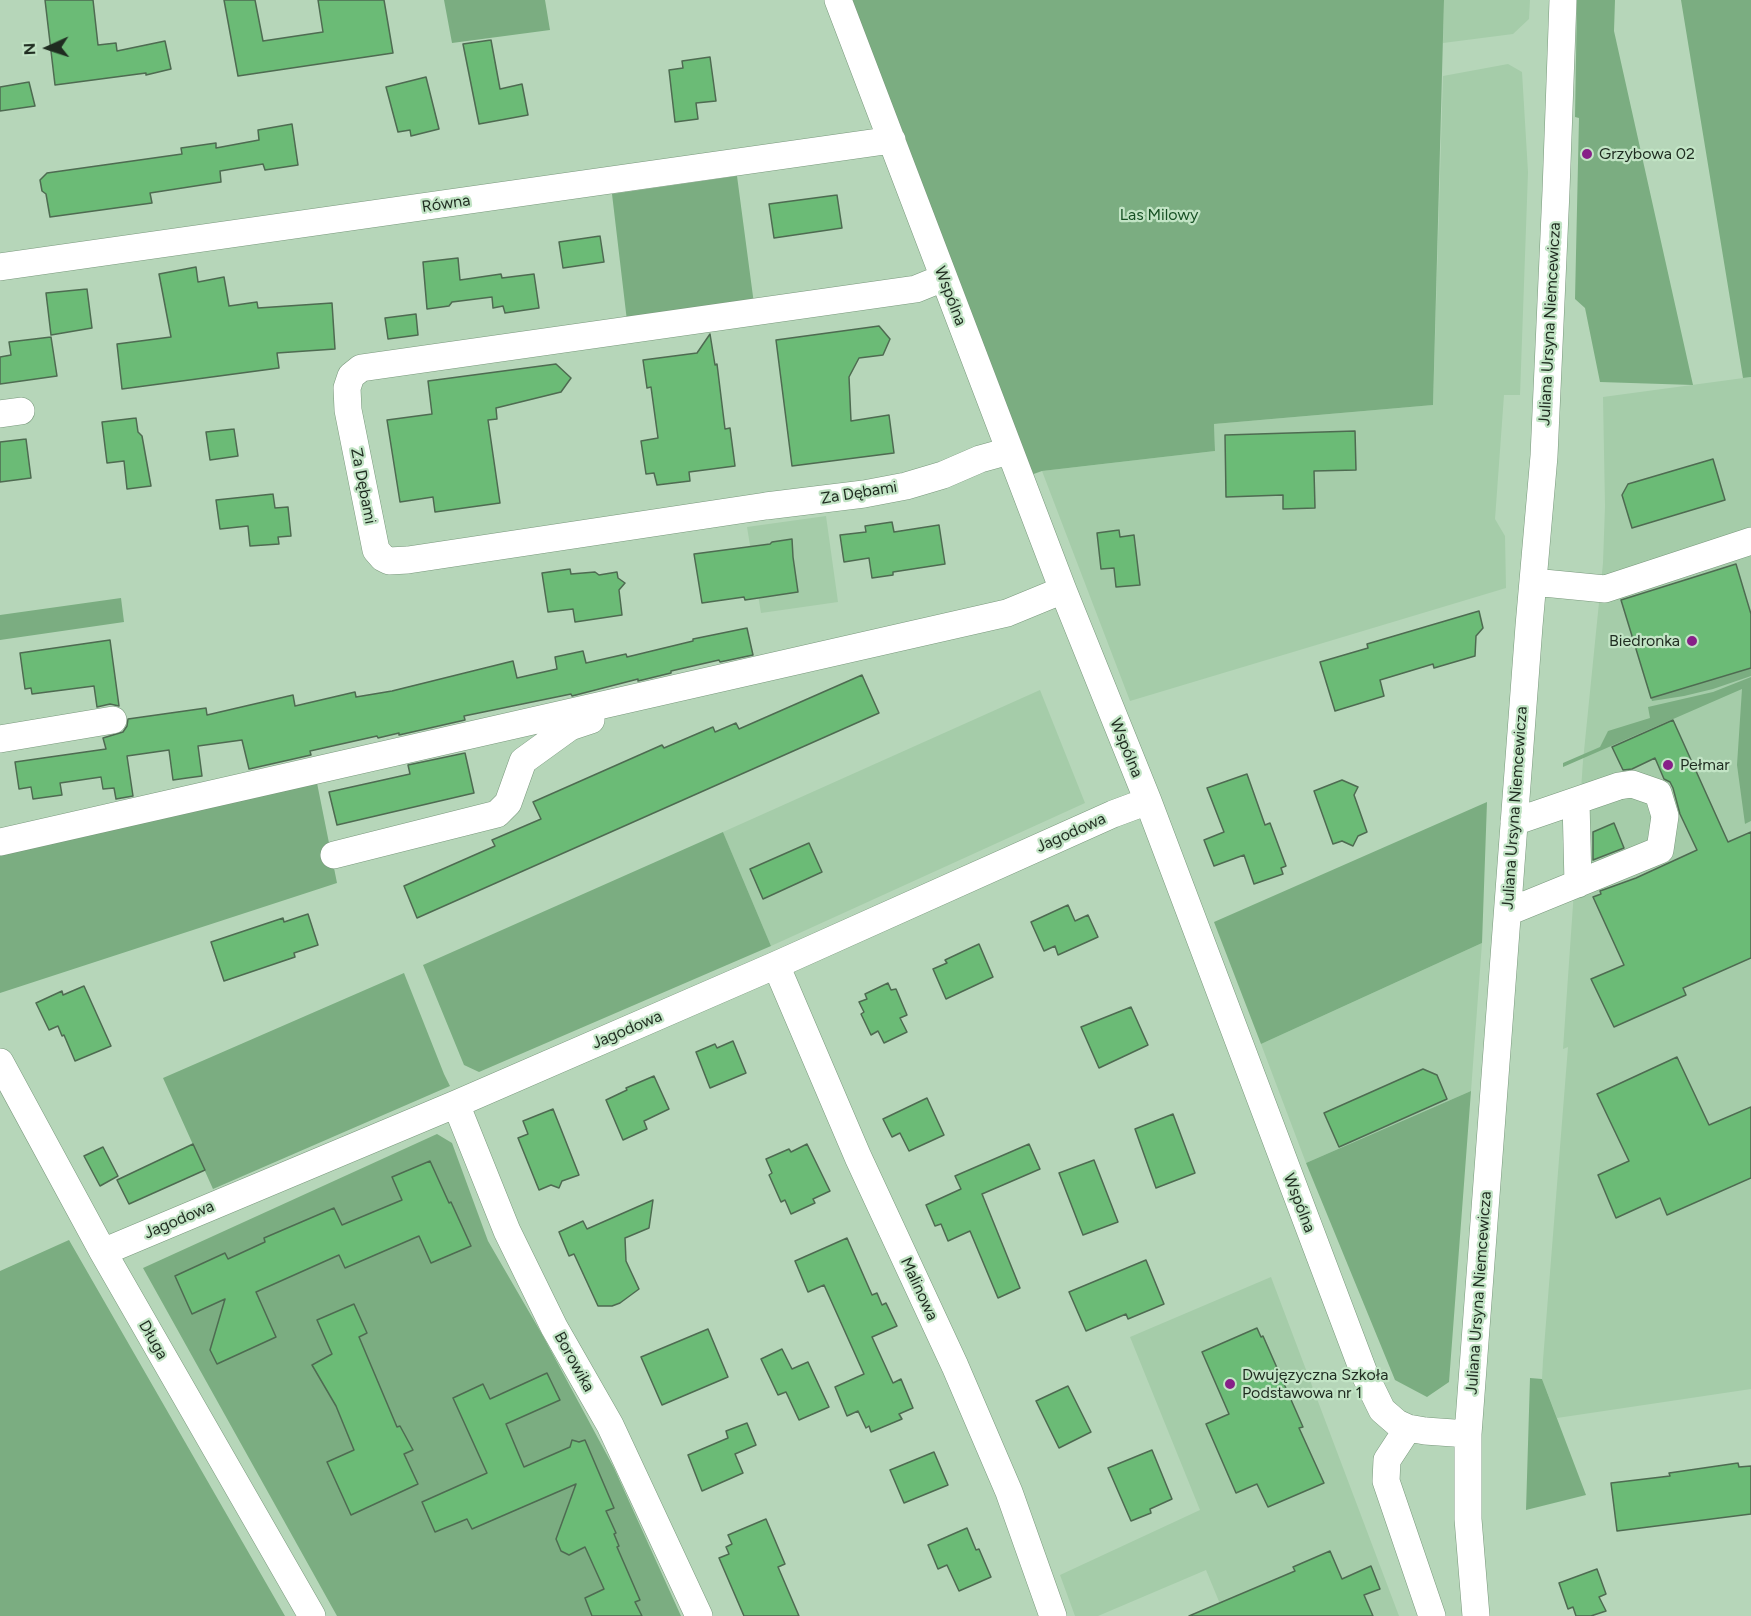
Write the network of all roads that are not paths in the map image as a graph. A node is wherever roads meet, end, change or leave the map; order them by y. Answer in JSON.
{"nodes":[{"id":1,"x":838,"y":0,"type":"edge"},
{"id":2,"x":1563,"y":0,"type":"edge"},
{"id":3,"x":892,"y":140,"type":"junction"},
{"id":4,"x":0,"y":267,"type":"edge"},
{"id":5,"x":943,"y":278,"type":"junction"},
{"id":6,"x":1009,"y":452,"type":"junction"},
{"id":7,"x":1751,"y":541,"type":"edge"},
{"id":8,"x":1533,"y":582,"type":"junction"},
{"id":9,"x":1067,"y":600,"type":"junction"},
{"id":10,"x":113,"y":720,"type":"dead end"},
{"id":11,"x":0,"y":739,"type":"edge"},
{"id":12,"x":1148,"y":801,"type":"junction"},
{"id":13,"x":1576,"y":801,"type":"junction"},
{"id":14,"x":1514,"y":822,"type":"junction"},
{"id":15,"x":0,"y":842,"type":"edge"},
{"id":16,"x":334,"y":855,"type":"dead end"},
{"id":17,"x":1578,"y":884,"type":"junction"},
{"id":18,"x":1508,"y":912,"type":"junction"},
{"id":19,"x":776,"y":965,"type":"junction"},
{"id":20,"x":0,"y":1062,"type":"edge"},
{"id":21,"x":456,"y":1104,"type":"junction"},
{"id":22,"x":103,"y":1252,"type":"junction"},
{"id":23,"x":1408,"y":1428,"type":"junction"},
{"id":24,"x":1468,"y":1434,"type":"junction"},
{"id":25,"x":312,"y":1616,"type":"edge"},
{"id":26,"x":699,"y":1616,"type":"edge"},
{"id":27,"x":1053,"y":1616,"type":"edge"},
{"id":28,"x":1432,"y":1616,"type":"edge"},
{"id":29,"x":1476,"y":1616,"type":"edge"}],
"edges":[{"from":1,"to":3,"type":"street","name":"Wspólna"},
{"from":2,"to":8,"type":"street","name":"Juliana Ursyna Niemcewicza"},
{"from":3,"to":4,"type":"street","name":"Równa"},
{"from":3,"to":5,"type":"street","name":"Wspólna"},
{"from":5,"to":6,"type":"street","name":"Wspólna"},
{"from":5,"to":6,"type":"street","name":"Za Dębami"},
{"from":6,"to":9,"type":"street","name":"Wspólna"},
{"from":7,"to":8,"type":"street"},
{"from":8,"to":14,"type":"street","name":"Juliana Ursyna Niemcewicza"},
{"from":9,"to":12,"type":"street","name":"Wspólna"},
{"from":9,"to":15,"type":"street"},
{"from":9,"to":16,"type":"street"},
{"from":10,"to":11,"type":"street"},
{"from":12,"to":19,"type":"street","name":"Jagodowa"},
{"from":12,"to":23,"type":"street","name":"Wspólna"},
{"from":13,"to":14,"type":"street"},
{"from":13,"to":17,"type":"street"},
{"from":13,"to":17,"type":"street"},
{"from":14,"to":18,"type":"street","name":"Juliana Ursyna Niemcewicza"},
{"from":17,"to":18,"type":"street"},
{"from":18,"to":24,"type":"street","name":"Juliana Ursyna Niemcewicza"},
{"from":19,"to":21,"type":"street","name":"Jagodowa"},
{"from":19,"to":27,"type":"street","name":"Malinowa"},
{"from":20,"to":22,"type":"street","name":"Długa"},
{"from":21,"to":22,"type":"street","name":"Jagodowa"},
{"from":21,"to":26,"type":"street","name":"Borowika"},
{"from":22,"to":25,"type":"street","name":"Długa"},
{"from":23,"to":24,"type":"street","name":"Wspólna"},
{"from":23,"to":28,"type":"street"},
{"from":24,"to":29,"type":"street","name":"Juliana Ursyna Niemcewicza"}]}
